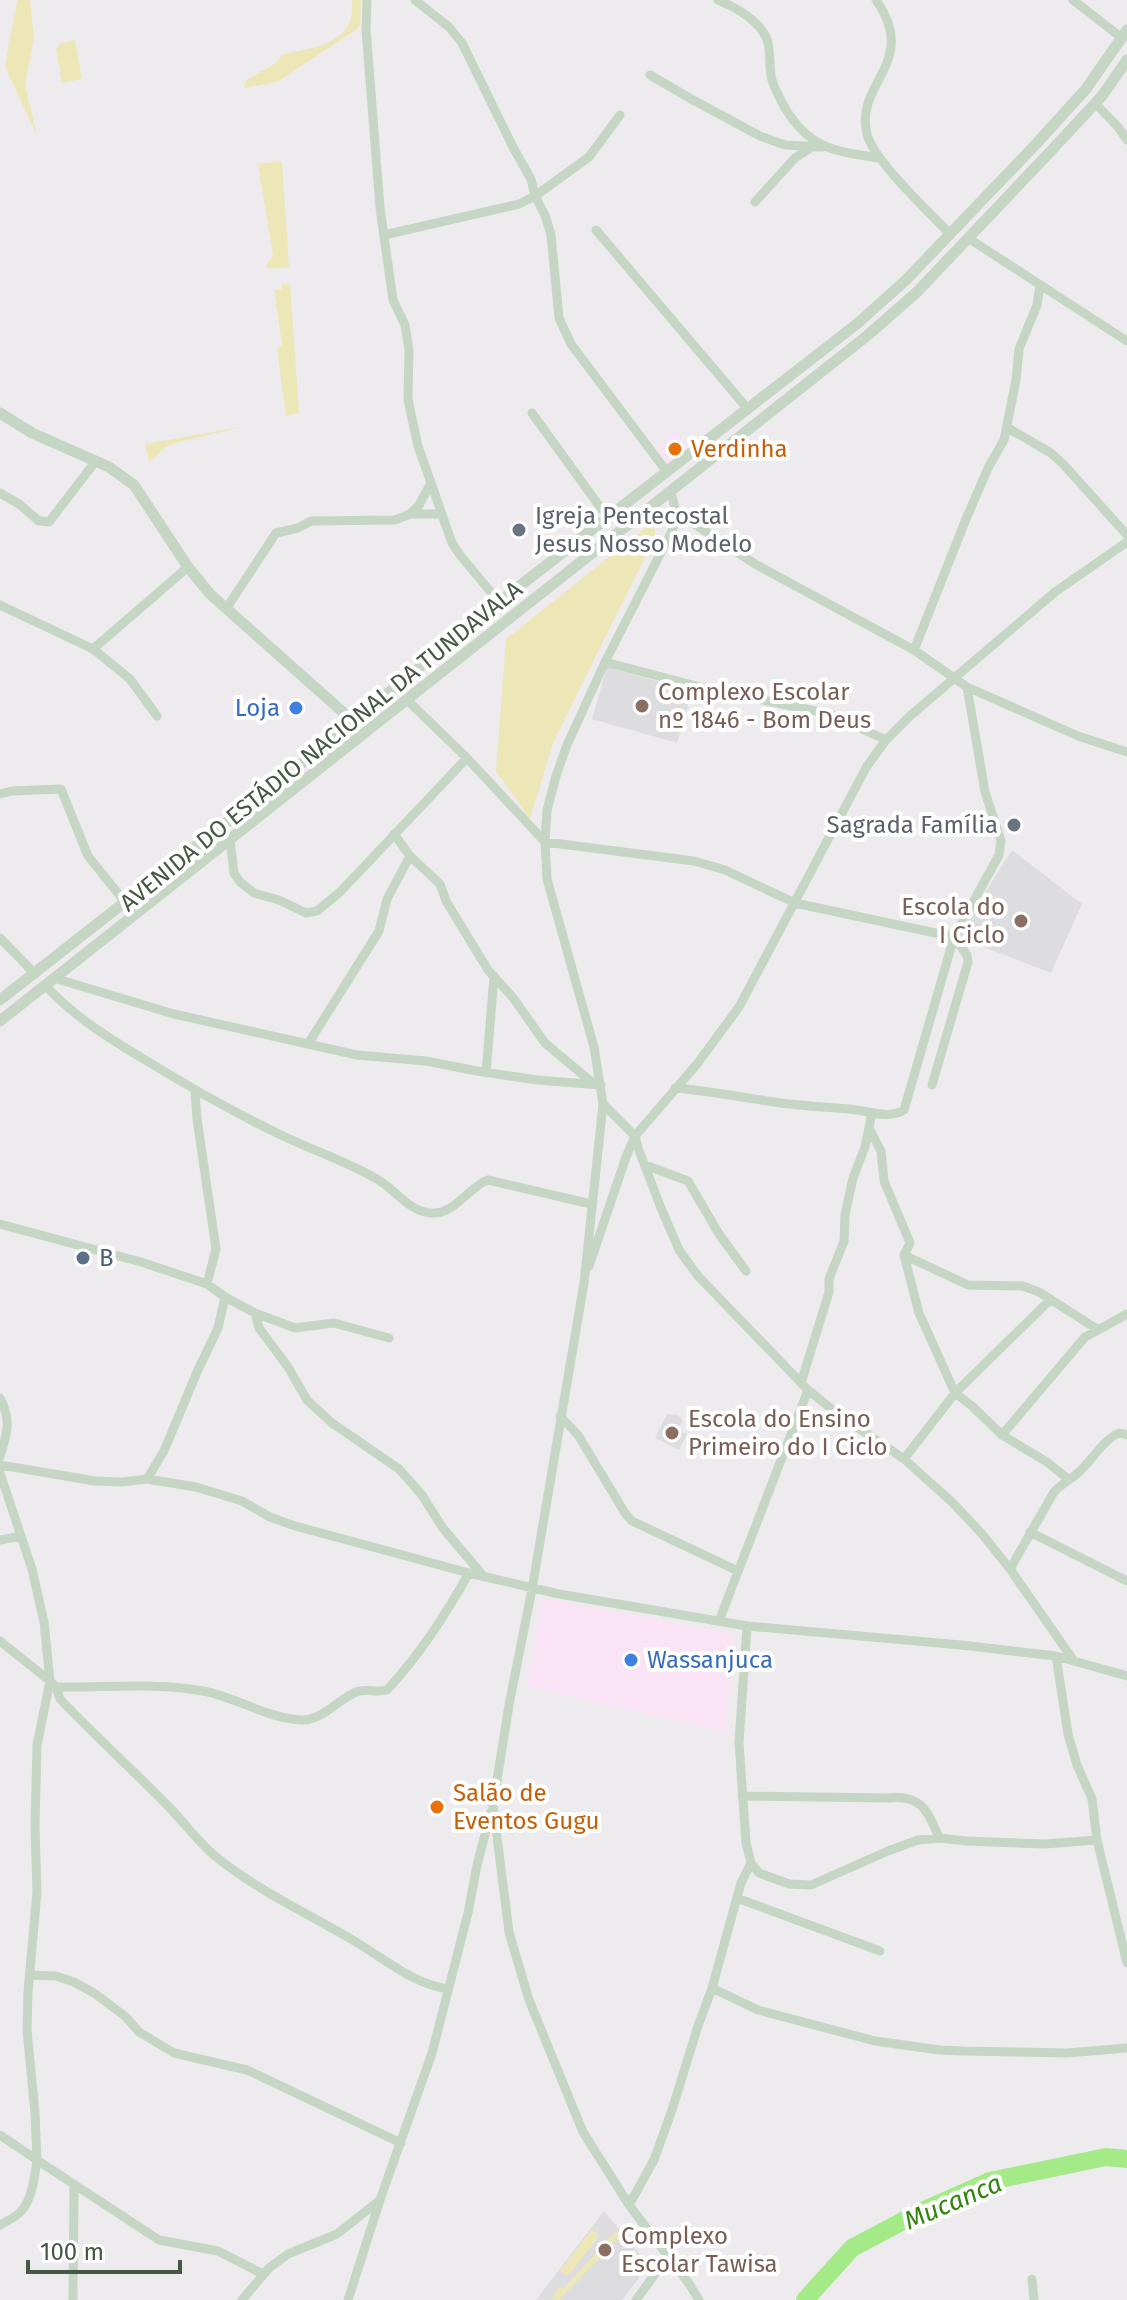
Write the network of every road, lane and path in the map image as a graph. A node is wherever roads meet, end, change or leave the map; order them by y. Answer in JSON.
{"nodes":[{"id":1,"x":367,"y":0,"type":"edge"},
{"id":2,"x":415,"y":0,"type":"edge"},
{"id":3,"x":718,"y":0,"type":"edge"},
{"id":4,"x":876,"y":0,"type":"edge"},
{"id":5,"x":1073,"y":0,"type":"edge"},
{"id":6,"x":732,"y":4,"type":"edge"},
{"id":7,"x":1124,"y":34,"type":"edge"},
{"id":8,"x":1127,"y":60,"type":"edge"},
{"id":9,"x":650,"y":75,"type":"dead end"},
{"id":10,"x":1096,"y":104,"type":"junction"},
{"id":11,"x":620,"y":115,"type":"dead end"},
{"id":12,"x":1127,"y":140,"type":"edge"},
{"id":13,"x":813,"y":147,"type":"junction"},
{"id":14,"x":826,"y":147,"type":"junction"},
{"id":15,"x":878,"y":158,"type":"junction"},
{"id":16,"x":535,"y":196,"type":"junction"},
{"id":17,"x":755,"y":202,"type":"dead end"},
{"id":18,"x":596,"y":230,"type":"dead end"},
{"id":19,"x":950,"y":234,"type":"junction"},
{"id":20,"x":384,"y":235,"type":"junction"},
{"id":21,"x":968,"y":238,"type":"junction"},
{"id":22,"x":1040,"y":286,"type":"junction"},
{"id":23,"x":1127,"y":341,"type":"edge"},
{"id":24,"x":747,"y":408,"type":"junction"},
{"id":25,"x":0,"y":413,"type":"edge"},
{"id":26,"x":532,"y":413,"type":"dead end"},
{"id":27,"x":1008,"y":428,"type":"junction"},
{"id":28,"x":95,"y":462,"type":"junction"},
{"id":29,"x":667,"y":472,"type":"junction"},
{"id":30,"x":431,"y":483,"type":"junction"},
{"id":31,"x":671,"y":492,"type":"junction"},
{"id":32,"x":0,"y":493,"type":"edge"},
{"id":33,"x":676,"y":512,"type":"junction"},
{"id":34,"x":410,"y":514,"type":"junction"},
{"id":35,"x":442,"y":514,"type":"junction"},
{"id":36,"x":608,"y":518,"type":"junction"},
{"id":37,"x":1127,"y":535,"type":"edge"},
{"id":38,"x":1127,"y":542,"type":"edge"},
{"id":39,"x":188,"y":567,"type":"junction"},
{"id":40,"x":499,"y":602,"type":"junction"},
{"id":41,"x":0,"y":605,"type":"edge"},
{"id":42,"x":226,"y":609,"type":"junction"},
{"id":43,"x":93,"y":649,"type":"junction"},
{"id":44,"x":914,"y":650,"type":"junction"},
{"id":45,"x":605,"y":662,"type":"junction"},
{"id":46,"x":955,"y":678,"type":"junction"},
{"id":47,"x":967,"y":687,"type":"junction"},
{"id":48,"x":406,"y":699,"type":"junction"},
{"id":49,"x":157,"y":716,"type":"dead end"},
{"id":50,"x":353,"y":721,"type":"junction"},
{"id":51,"x":886,"y":740,"type":"junction"},
{"id":52,"x":1127,"y":752,"type":"edge"},
{"id":53,"x":467,"y":758,"type":"junction"},
{"id":54,"x":0,"y":794,"type":"edge"},
{"id":55,"x":394,"y":834,"type":"junction"},
{"id":56,"x":230,"y":840,"type":"junction"},
{"id":57,"x":545,"y":842,"type":"junction"},
{"id":58,"x":410,"y":856,"type":"junction"},
{"id":59,"x":125,"y":902,"type":"junction"},
{"id":60,"x":795,"y":903,"type":"junction"},
{"id":61,"x":954,"y":937,"type":"junction"},
{"id":62,"x":0,"y":938,"type":"edge"},
{"id":63,"x":35,"y":974,"type":"junction"},
{"id":64,"x":494,"y":976,"type":"junction"},
{"id":65,"x":50,"y":982,"type":"junction"},
{"id":66,"x":0,"y":1000,"type":"edge"},
{"id":67,"x":0,"y":1021,"type":"edge"},
{"id":68,"x":308,"y":1044,"type":"junction"},
{"id":69,"x":486,"y":1073,"type":"junction"},
{"id":70,"x":597,"y":1084,"type":"junction"},
{"id":71,"x":932,"y":1085,"type":"dead end"},
{"id":72,"x":675,"y":1088,"type":"junction"},
{"id":73,"x":195,"y":1091,"type":"junction"},
{"id":74,"x":603,"y":1104,"type":"junction"},
{"id":75,"x":872,"y":1114,"type":"junction"},
{"id":76,"x":869,"y":1128,"type":"junction"},
{"id":77,"x":635,"y":1136,"type":"junction"},
{"id":78,"x":645,"y":1165,"type":"junction"},
{"id":79,"x":591,"y":1204,"type":"junction"},
{"id":80,"x":0,"y":1224,"type":"edge"},
{"id":81,"x":904,"y":1255,"type":"junction"},
{"id":82,"x":746,"y":1271,"type":"dead end"},
{"id":83,"x":584,"y":1283,"type":"junction"},
{"id":84,"x":207,"y":1284,"type":"junction"},
{"id":85,"x":225,"y":1297,"type":"junction"},
{"id":86,"x":1050,"y":1300,"type":"junction"},
{"id":87,"x":255,"y":1313,"type":"junction"},
{"id":88,"x":1127,"y":1314,"type":"edge"},
{"id":89,"x":1097,"y":1329,"type":"junction"},
{"id":90,"x":389,"y":1338,"type":"dead end"},
{"id":91,"x":805,"y":1386,"type":"junction"},
{"id":92,"x":955,"y":1393,"type":"junction"},
{"id":93,"x":0,"y":1398,"type":"edge"},
{"id":94,"x":560,"y":1416,"type":"junction"},
{"id":95,"x":1002,"y":1435,"type":"junction"},
{"id":96,"x":1127,"y":1435,"type":"edge"},
{"id":97,"x":0,"y":1457,"type":"edge"},
{"id":98,"x":904,"y":1459,"type":"junction"},
{"id":99,"x":0,"y":1465,"type":"edge"},
{"id":100,"x":0,"y":1473,"type":"edge"},
{"id":101,"x":147,"y":1479,"type":"junction"},
{"id":102,"x":1068,"y":1479,"type":"junction"},
{"id":103,"x":1030,"y":1532,"type":"junction"},
{"id":104,"x":21,"y":1536,"type":"junction"},
{"id":105,"x":0,"y":1540,"type":"edge"},
{"id":106,"x":1010,"y":1569,"type":"junction"},
{"id":107,"x":738,"y":1571,"type":"junction"},
{"id":108,"x":469,"y":1573,"type":"junction"},
{"id":109,"x":484,"y":1577,"type":"junction"},
{"id":110,"x":1127,"y":1581,"type":"edge"},
{"id":111,"x":532,"y":1589,"type":"junction"},
{"id":112,"x":719,"y":1621,"type":"junction"},
{"id":113,"x":747,"y":1626,"type":"junction"},
{"id":114,"x":0,"y":1641,"type":"edge"},
{"id":115,"x":1056,"y":1656,"type":"junction"},
{"id":116,"x":1074,"y":1661,"type":"junction"},
{"id":117,"x":1127,"y":1676,"type":"edge"},
{"id":118,"x":53,"y":1684,"type":"junction"},
{"id":119,"x":742,"y":1796,"type":"junction"},
{"id":120,"x":493,"y":1805,"type":"junction"},
{"id":121,"x":939,"y":1838,"type":"junction"},
{"id":122,"x":1097,"y":1840,"type":"junction"},
{"id":123,"x":751,"y":1863,"type":"junction"},
{"id":124,"x":737,"y":1898,"type":"junction"},
{"id":125,"x":1125,"y":1942,"type":"edge"},
{"id":126,"x":880,"y":1951,"type":"dead end"},
{"id":127,"x":1127,"y":1963,"type":"edge"},
{"id":128,"x":30,"y":1975,"type":"junction"},
{"id":129,"x":712,"y":1988,"type":"junction"},
{"id":130,"x":448,"y":1989,"type":"junction"},
{"id":131,"x":1127,"y":2048,"type":"edge"},
{"id":132,"x":0,"y":2135,"type":"edge"},
{"id":133,"x":401,"y":2143,"type":"junction"},
{"id":134,"x":37,"y":2160,"type":"junction"},
{"id":135,"x":74,"y":2186,"type":"junction"},
{"id":136,"x":380,"y":2200,"type":"junction"},
{"id":137,"x":629,"y":2205,"type":"junction"},
{"id":138,"x":0,"y":2225,"type":"edge"},
{"id":139,"x":668,"y":2256,"type":"junction"},
{"id":140,"x":263,"y":2274,"type":"junction"},
{"id":141,"x":1032,"y":2279,"type":"dead end"},
{"id":142,"x":73,"y":2300,"type":"edge"},
{"id":143,"x":242,"y":2300,"type":"edge"},
{"id":144,"x":348,"y":2300,"type":"edge"},
{"id":145,"x":636,"y":2300,"type":"edge"},
{"id":146,"x":699,"y":2300,"type":"edge"},
{"id":147,"x":1034,"y":2300,"type":"edge"}],
"edges":[{"from":1,"to":20,"type":"street"},
{"from":2,"to":16,"type":"street"},
{"from":3,"to":6,"type":"street"},
{"from":4,"to":15,"type":"street"},
{"from":5,"to":7,"type":"street"},
{"from":6,"to":14,"type":"street"},
{"from":7,"to":19,"type":"street","name":"AVENIDA DO ESTÁDIO NACIONAL DA TUNDAVALA"},
{"from":8,"to":10,"type":"street","name":"AVENIDA DO ESTÁDIO NACIONAL DA TUNDAVALA"},
{"from":9,"to":13,"type":"street"},
{"from":10,"to":12,"type":"street"},
{"from":10,"to":21,"type":"street","name":"AVENIDA DO ESTÁDIO NACIONAL DA TUNDAVALA"},
{"from":11,"to":16,"type":"street"},
{"from":13,"to":14,"type":"street"},
{"from":13,"to":17,"type":"street"},
{"from":14,"to":15,"type":"street"},
{"from":15,"to":19,"type":"street"},
{"from":16,"to":20,"type":"street"},
{"from":16,"to":29,"type":"street"},
{"from":18,"to":24,"type":"street"},
{"from":19,"to":24,"type":"street","name":"AVENIDA DO ESTÁDIO NACIONAL DA TUNDAVALA"},
{"from":20,"to":30,"type":"street"},
{"from":21,"to":22,"type":"street"},
{"from":21,"to":31,"type":"street","name":"AVENIDA DO ESTÁDIO NACIONAL DA TUNDAVALA"},
{"from":22,"to":23,"type":"street"},
{"from":22,"to":27,"type":"street"},
{"from":24,"to":29,"type":"street","name":"AVENIDA DO ESTÁDIO NACIONAL DA TUNDAVALA"},
{"from":25,"to":28,"type":"street"},
{"from":26,"to":36,"type":"street"},
{"from":27,"to":37,"type":"street"},
{"from":27,"to":44,"type":"street"},
{"from":28,"to":32,"type":"street"},
{"from":28,"to":39,"type":"street"},
{"from":29,"to":36,"type":"street","name":"AVENIDA DO ESTÁDIO NACIONAL DA TUNDAVALA"},
{"from":30,"to":34,"type":"street"},
{"from":30,"to":35,"type":"street"},
{"from":31,"to":33,"type":"street"},
{"from":31,"to":48,"type":"street","name":"AVENIDA DO ESTÁDIO NACIONAL DA TUNDAVALA"},
{"from":33,"to":44,"type":"street"},
{"from":33,"to":45,"type":"street"},
{"from":34,"to":35,"type":"street"},
{"from":34,"to":42,"type":"street"},
{"from":35,"to":40,"type":"street"},
{"from":36,"to":40,"type":"street","name":"AVENIDA DO ESTÁDIO NACIONAL DA TUNDAVALA"},
{"from":38,"to":46,"type":"street"},
{"from":39,"to":42,"type":"street"},
{"from":39,"to":43,"type":"street"},
{"from":40,"to":50,"type":"street","name":"AVENIDA DO ESTÁDIO NACIONAL DA TUNDAVALA"},
{"from":41,"to":43,"type":"street"},
{"from":42,"to":50,"type":"street"},
{"from":43,"to":49,"type":"street"},
{"from":44,"to":46,"type":"street"},
{"from":45,"to":51,"type":"street"},
{"from":45,"to":57,"type":"street"},
{"from":46,"to":47,"type":"street"},
{"from":46,"to":51,"type":"street"},
{"from":47,"to":52,"type":"street"},
{"from":47,"to":61,"type":"street"},
{"from":48,"to":53,"type":"street"},
{"from":48,"to":56,"type":"street","name":"AVENIDA DO ESTÁDIO NACIONAL DA TUNDAVALA"},
{"from":50,"to":59,"type":"street","name":"AVENIDA DO ESTÁDIO NACIONAL DA TUNDAVALA"},
{"from":51,"to":60,"type":"street"},
{"from":53,"to":55,"type":"street"},
{"from":53,"to":57,"type":"street"},
{"from":54,"to":59,"type":"street"},
{"from":55,"to":56,"type":"street"},
{"from":55,"to":58,"type":"street"},
{"from":56,"to":65,"type":"street","name":"AVENIDA DO ESTÁDIO NACIONAL DA TUNDAVALA"},
{"from":57,"to":60,"type":"street"},
{"from":57,"to":70,"type":"street"},
{"from":58,"to":64,"type":"street"},
{"from":58,"to":68,"type":"street"},
{"from":59,"to":63,"type":"street","name":"AVENIDA DO ESTÁDIO NACIONAL DA TUNDAVALA"},
{"from":60,"to":61,"type":"street"},
{"from":60,"to":72,"type":"street"},
{"from":61,"to":71,"type":"street"},
{"from":61,"to":75,"type":"street"},
{"from":62,"to":63,"type":"street"},
{"from":63,"to":66,"type":"street","name":"AVENIDA DO ESTÁDIO NACIONAL DA TUNDAVALA"},
{"from":64,"to":69,"type":"street"},
{"from":64,"to":70,"type":"street"},
{"from":65,"to":67,"type":"street","name":"AVENIDA DO ESTÁDIO NACIONAL DA TUNDAVALA"},
{"from":65,"to":68,"type":"street"},
{"from":65,"to":73,"type":"street"},
{"from":68,"to":69,"type":"street"},
{"from":69,"to":70,"type":"street"},
{"from":70,"to":74,"type":"street"},
{"from":72,"to":75,"type":"street"},
{"from":72,"to":77,"type":"street"},
{"from":73,"to":79,"type":"street"},
{"from":73,"to":84,"type":"street"},
{"from":74,"to":77,"type":"street"},
{"from":74,"to":79,"type":"street"},
{"from":75,"to":76,"type":"street"},
{"from":76,"to":81,"type":"street"},
{"from":76,"to":91,"type":"street"},
{"from":77,"to":78,"type":"street"},
{"from":77,"to":83,"type":"street"},
{"from":78,"to":82,"type":"street"},
{"from":78,"to":91,"type":"street"},
{"from":79,"to":83,"type":"street"},
{"from":80,"to":84,"type":"street"},
{"from":81,"to":86,"type":"street"},
{"from":81,"to":92,"type":"street"},
{"from":83,"to":94,"type":"street"},
{"from":84,"to":85,"type":"street"},
{"from":85,"to":87,"type":"street"},
{"from":85,"to":101,"type":"street"},
{"from":86,"to":89,"type":"street"},
{"from":86,"to":92,"type":"street"},
{"from":87,"to":90,"type":"street"},
{"from":87,"to":109,"type":"street"},
{"from":88,"to":89,"type":"street"},
{"from":89,"to":95,"type":"street"},
{"from":91,"to":98,"type":"street"},
{"from":91,"to":107,"type":"street"},
{"from":92,"to":95,"type":"street"},
{"from":92,"to":98,"type":"street"},
{"from":93,"to":97,"type":"street"},
{"from":94,"to":107,"type":"street"},
{"from":94,"to":111,"type":"street"},
{"from":95,"to":102,"type":"street"},
{"from":96,"to":102,"type":"street"},
{"from":98,"to":106,"type":"street"},
{"from":99,"to":101,"type":"street"},
{"from":100,"to":104,"type":"street"},
{"from":101,"to":108,"type":"street"},
{"from":102,"to":103,"type":"street"},
{"from":103,"to":106,"type":"street"},
{"from":103,"to":110,"type":"street"},
{"from":104,"to":105,"type":"street"},
{"from":104,"to":118,"type":"street"},
{"from":106,"to":116,"type":"street"},
{"from":107,"to":112,"type":"street"},
{"from":108,"to":109,"type":"street"},
{"from":108,"to":118,"type":"street"},
{"from":109,"to":111,"type":"street"},
{"from":111,"to":112,"type":"street"},
{"from":111,"to":120,"type":"street"},
{"from":112,"to":113,"type":"street"},
{"from":113,"to":115,"type":"street"},
{"from":113,"to":119,"type":"street"},
{"from":114,"to":118,"type":"street"},
{"from":115,"to":116,"type":"street"},
{"from":115,"to":122,"type":"street"},
{"from":116,"to":117,"type":"street"},
{"from":118,"to":128,"type":"street"},
{"from":118,"to":130,"type":"street"},
{"from":119,"to":121,"type":"street"},
{"from":119,"to":123,"type":"street"},
{"from":120,"to":130,"type":"street"},
{"from":120,"to":137,"type":"street"},
{"from":121,"to":122,"type":"street"},
{"from":121,"to":123,"type":"street"},
{"from":122,"to":125,"type":"street"},
{"from":123,"to":124,"type":"street"},
{"from":124,"to":126,"type":"street"},
{"from":124,"to":129,"type":"street"},
{"from":125,"to":127,"type":"street"},
{"from":128,"to":133,"type":"street"},
{"from":128,"to":134,"type":"street"},
{"from":129,"to":131,"type":"street"},
{"from":129,"to":137,"type":"street"},
{"from":130,"to":133,"type":"street"},
{"from":132,"to":134,"type":"street"},
{"from":133,"to":136,"type":"street"},
{"from":134,"to":135,"type":"street"},
{"from":134,"to":138,"type":"street"},
{"from":135,"to":140,"type":"street"},
{"from":135,"to":142,"type":"street"},
{"from":136,"to":140,"type":"street"},
{"from":136,"to":144,"type":"street"},
{"from":137,"to":139,"type":"street"},
{"from":139,"to":145,"type":"street"},
{"from":139,"to":146,"type":"street"},
{"from":140,"to":143,"type":"street"},
{"from":141,"to":147,"type":"street"}]}
